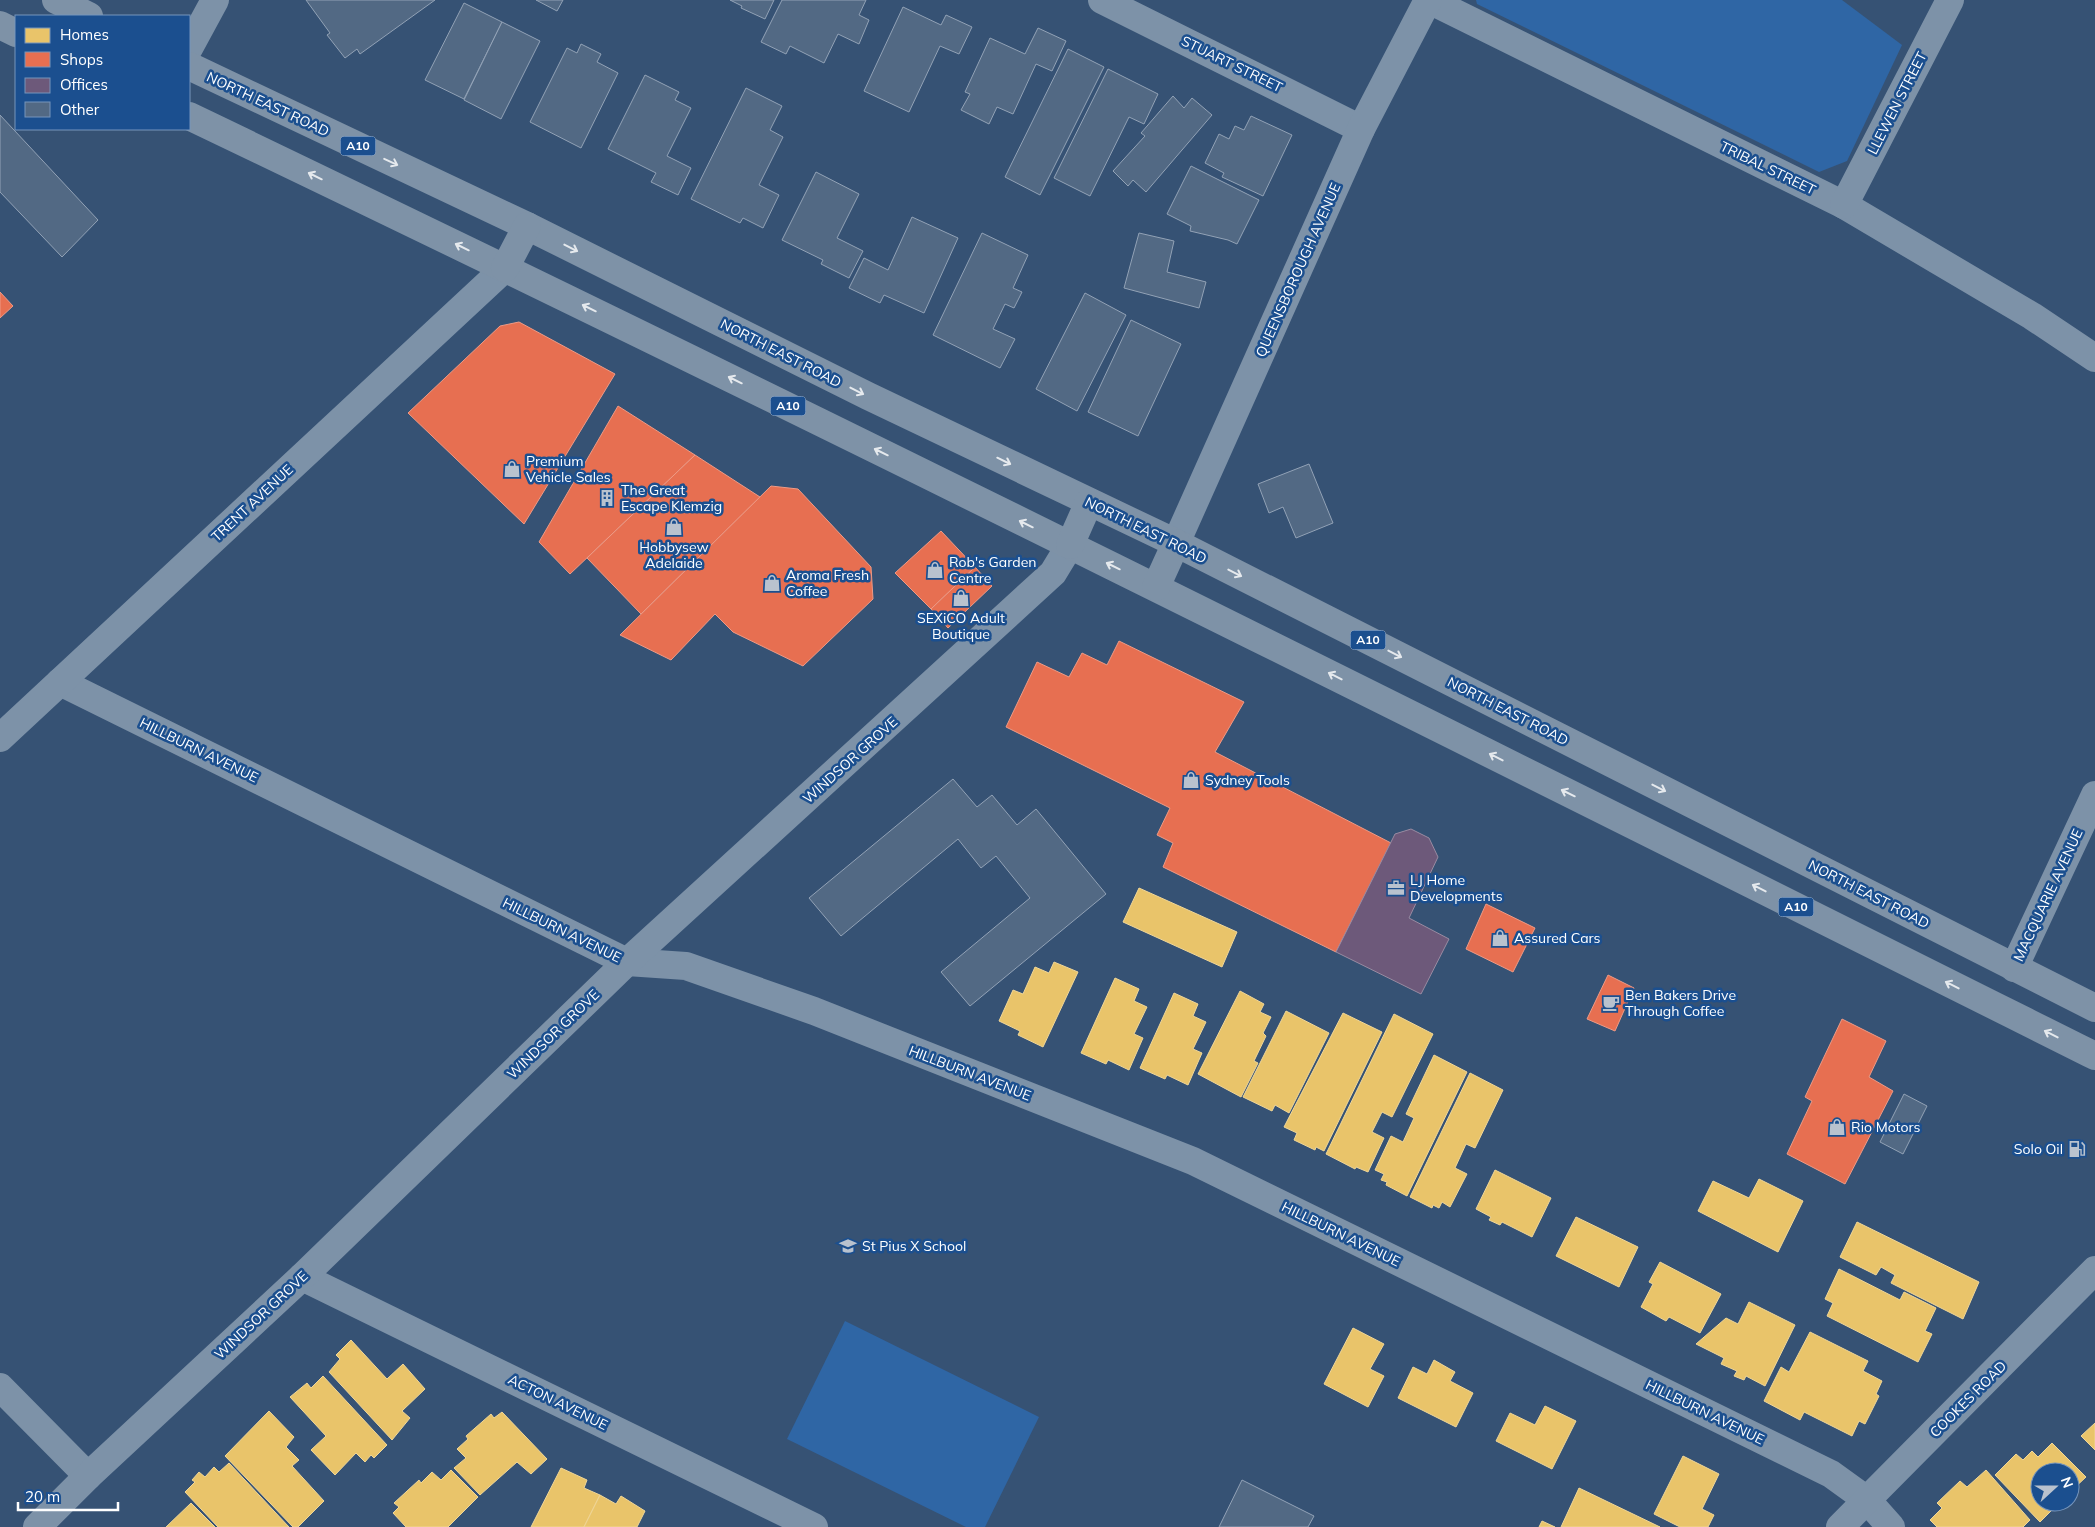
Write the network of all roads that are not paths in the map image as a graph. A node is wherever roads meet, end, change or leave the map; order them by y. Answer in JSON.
{"nodes":[{"id":1,"x":56,"y":0,"type":"edge"},
{"id":2,"x":215,"y":0,"type":"edge"},
{"id":3,"x":1102,"y":0,"type":"edge"},
{"id":4,"x":1429,"y":0,"type":"edge"},
{"id":5,"x":1950,"y":0,"type":"edge"},
{"id":6,"x":87,"y":15,"type":"edge"},
{"id":7,"x":0,"y":25,"type":"edge"},
{"id":8,"x":15,"y":32,"type":"edge"},
{"id":9,"x":190,"y":46,"type":"edge"},
{"id":10,"x":190,"y":66,"type":"edge"},
{"id":11,"x":190,"y":116,"type":"edge"},
{"id":12,"x":1362,"y":129,"type":"junction"},
{"id":13,"x":1844,"y":205,"type":"junction"},
{"id":14,"x":527,"y":226,"type":"junction"},
{"id":15,"x":506,"y":268,"type":"junction"},
{"id":16,"x":2095,"y":358,"type":"edge"},
{"id":17,"x":1089,"y":502,"type":"junction"},
{"id":18,"x":1176,"y":543,"type":"junction"},
{"id":19,"x":1070,"y":545,"type":"junction"},
{"id":20,"x":1156,"y":587,"type":"junction"},
{"id":21,"x":60,"y":682,"type":"junction"},
{"id":22,"x":0,"y":738,"type":"edge"},
{"id":23,"x":2095,"y":795,"type":"edge"},
{"id":24,"x":627,"y":962,"type":"junction"},
{"id":25,"x":2014,"y":968,"type":"junction"},
{"id":26,"x":1995,"y":1006,"type":"junction"},
{"id":27,"x":2095,"y":1008,"type":"edge"},
{"id":28,"x":2095,"y":1056,"type":"edge"},
{"id":29,"x":2095,"y":1270,"type":"edge"},
{"id":30,"x":302,"y":1277,"type":"junction"},
{"id":31,"x":0,"y":1387,"type":"edge"},
{"id":32,"x":88,"y":1476,"type":"junction"},
{"id":33,"x":1867,"y":1500,"type":"junction"},
{"id":34,"x":37,"y":1527,"type":"edge"},
{"id":35,"x":814,"y":1527,"type":"edge"},
{"id":36,"x":1840,"y":1527,"type":"edge"},
{"id":37,"x":1891,"y":1527,"type":"edge"}],
"edges":[{"from":1,"to":6,"type":"highway"},
{"from":2,"to":9,"type":"street"},
{"from":3,"to":12,"type":"street","name":"STUART STREET"},
{"from":4,"to":12,"type":"street","name":"QUEENSBOROUGH AVENUE"},
{"from":4,"to":13,"type":"street","name":"TRIBAL STREET"},
{"from":5,"to":13,"type":"street","name":"LLEWEN STREET"},
{"from":7,"to":8,"type":"highway"},
{"from":10,"to":14,"type":"highway","name":"NORTH EAST ROAD","number":"A10","one_way":true},
{"from":15,"to":11,"type":"highway","number":"A10","one_way":true},
{"from":12,"to":18,"type":"street","name":"QUEENSBOROUGH AVENUE"},
{"from":13,"to":16,"type":"street","name":"TRIBAL STREET"},
{"from":14,"to":15,"type":"highway"},
{"from":14,"to":17,"type":"highway","name":"NORTH EAST ROAD","number":"A10","one_way":true},
{"from":19,"to":15,"type":"highway","number":"A10","one_way":true},
{"from":15,"to":21,"type":"street","name":"TRENT AVENUE"},
{"from":17,"to":18,"type":"highway","name":"NORTH EAST ROAD","number":"A10"},
{"from":17,"to":19,"type":"highway"},
{"from":18,"to":20,"type":"highway"},
{"from":18,"to":25,"type":"highway","name":"NORTH EAST ROAD","number":"A10","one_way":true},
{"from":20,"to":19,"type":"highway","number":"A10","one_way":true},
{"from":19,"to":24,"type":"street","name":"WINDSOR GROVE"},
{"from":26,"to":20,"type":"highway","number":"A10","one_way":true},
{"from":21,"to":22,"type":"street","name":"TRENT AVENUE"},
{"from":21,"to":24,"type":"street","name":"HILLBURN AVENUE"},
{"from":23,"to":25,"type":"street","name":"MACQUARIE AVENUE"},
{"from":24,"to":30,"type":"street","name":"WINDSOR GROVE"},
{"from":24,"to":33,"type":"street","name":"HILLBURN AVENUE"},
{"from":25,"to":26,"type":"highway"},
{"from":25,"to":27,"type":"highway","name":"NORTH EAST ROAD","number":"A10"},
{"from":28,"to":26,"type":"highway","number":"A10","one_way":true},
{"from":29,"to":33,"type":"street","name":"COOKES ROAD"},
{"from":30,"to":32,"type":"street","name":"WINDSOR GROVE"},
{"from":30,"to":35,"type":"street","name":"ACTON AVENUE"},
{"from":31,"to":32,"type":"street"},
{"from":32,"to":34,"type":"street","name":"WINDSOR GROVE"},
{"from":33,"to":36,"type":"street","name":"COOKES ROAD"},
{"from":33,"to":37,"type":"street","name":"HILLBURN AVENUE"}]}
